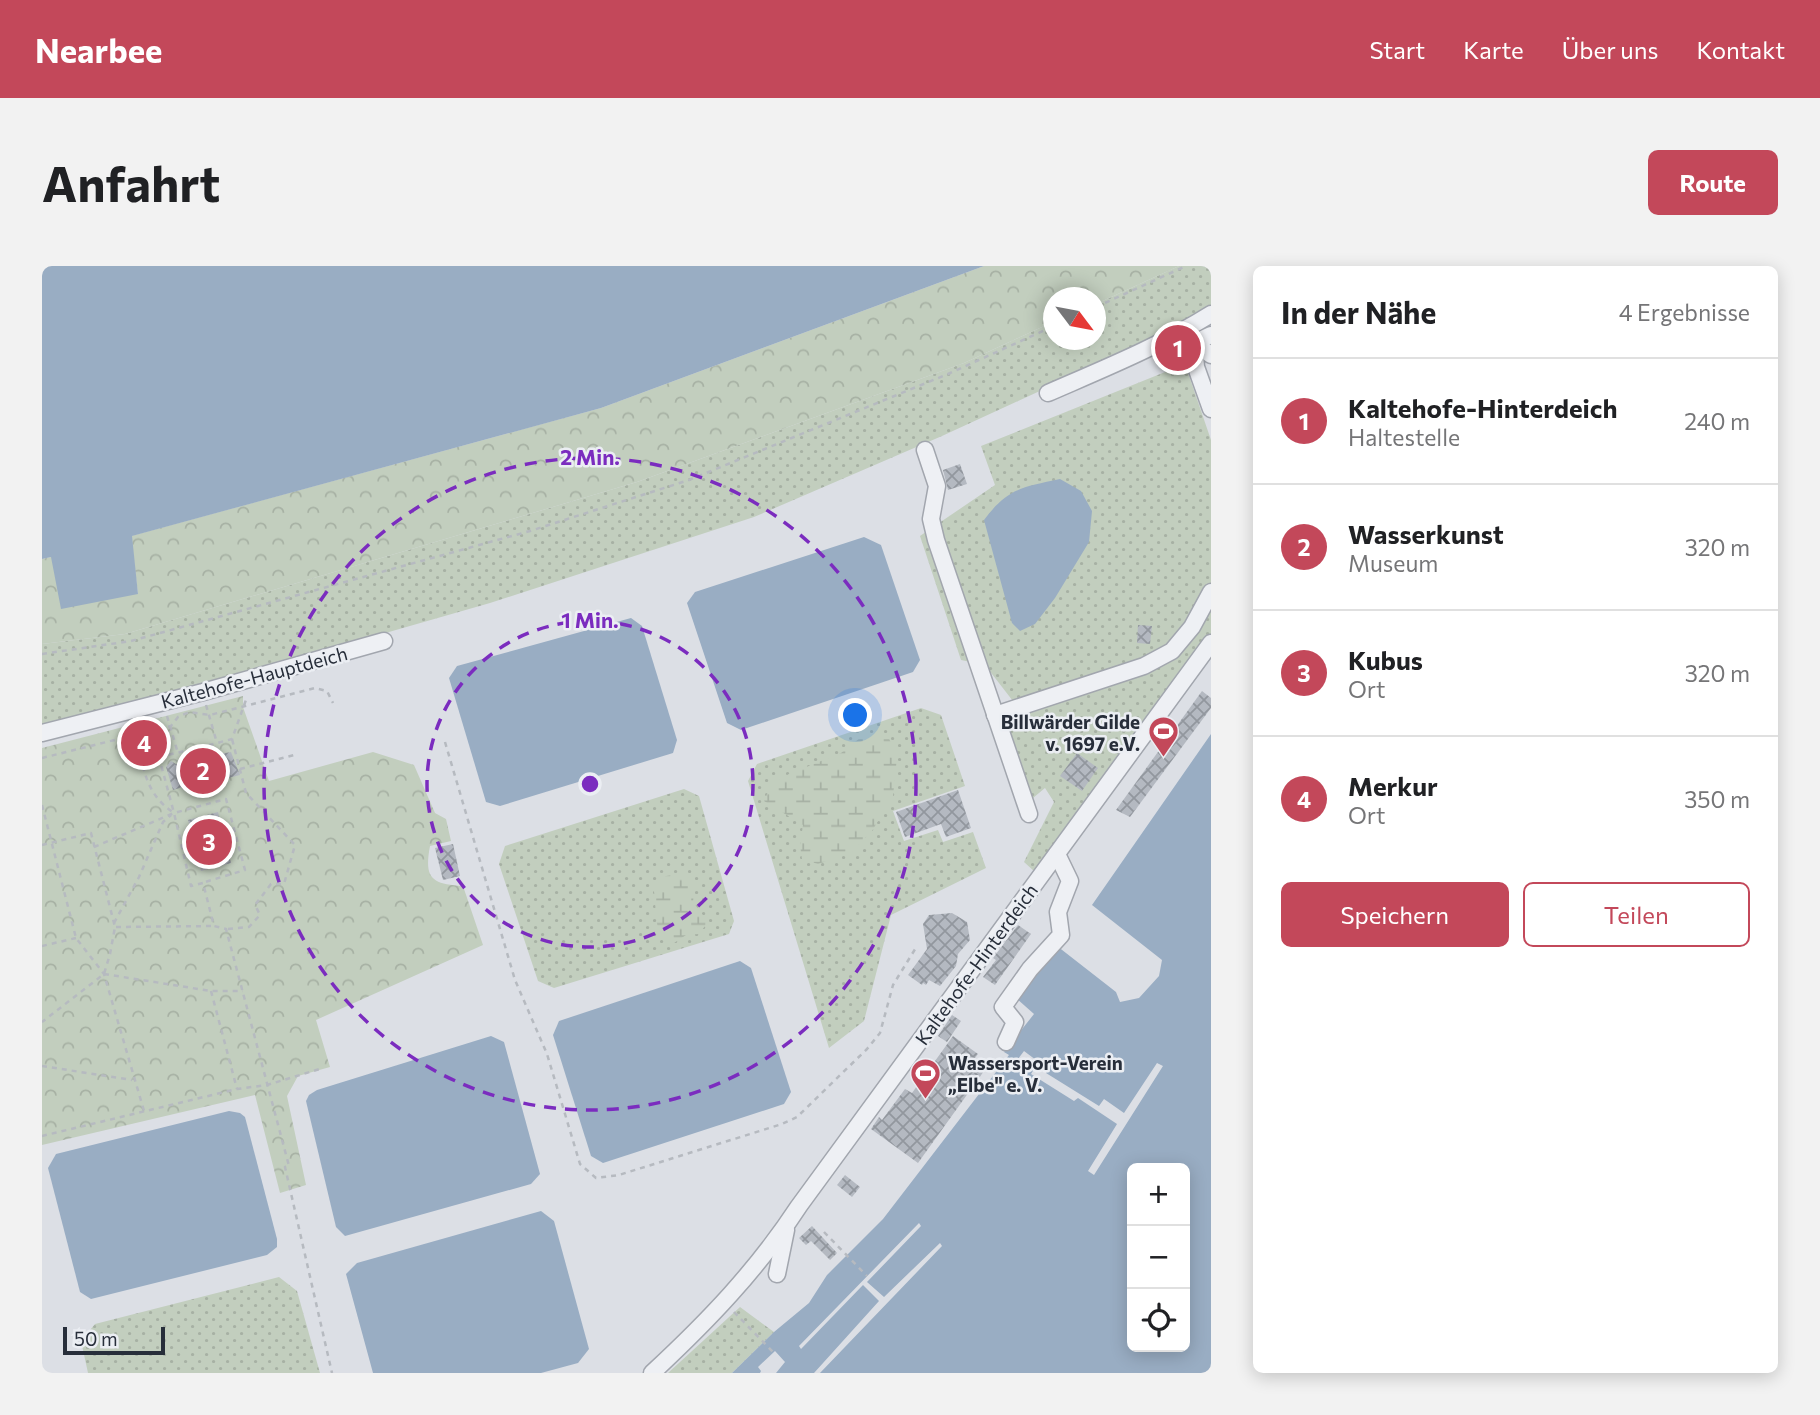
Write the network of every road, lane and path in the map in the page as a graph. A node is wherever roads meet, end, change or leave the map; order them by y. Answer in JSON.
{"nodes":[{"id":1,"x":1186,"y":266,"type":"edge"},
{"id":2,"x":1106,"y":302,"type":"edge"},
{"id":3,"x":1211,"y":314,"type":"edge"},
{"id":4,"x":1043,"y":331,"type":"edge"},
{"id":5,"x":1211,"y":335,"type":"edge"},
{"id":6,"x":1191,"y":336,"type":"junction"},
{"id":7,"x":1211,"y":355,"type":"edge"},
{"id":8,"x":1048,"y":393,"type":"dead end"},
{"id":9,"x":1211,"y":409,"type":"edge"},
{"id":10,"x":925,"y":450,"type":"dead end"},
{"id":11,"x":1211,"y":593,"type":"edge"},
{"id":12,"x":384,"y":641,"type":"dead end"},
{"id":13,"x":1211,"y":643,"type":"edge"},
{"id":14,"x":42,"y":656,"type":"edge"},
{"id":15,"x":203,"y":692,"type":"junction"},
{"id":16,"x":247,"y":696,"type":"dead end"},
{"id":17,"x":333,"y":703,"type":"dead end"},
{"id":18,"x":243,"y":707,"type":"junction"},
{"id":19,"x":210,"y":715,"type":"junction"},
{"id":20,"x":995,"y":715,"type":"junction"},
{"id":21,"x":167,"y":716,"type":"dead end"},
{"id":22,"x":170,"y":726,"type":"junction"},
{"id":23,"x":130,"y":729,"type":"dead end"},
{"id":24,"x":42,"y":733,"type":"edge"},
{"id":25,"x":135,"y":734,"type":"junction"},
{"id":26,"x":232,"y":739,"type":"junction"},
{"id":27,"x":445,"y":742,"type":"dead end"},
{"id":28,"x":217,"y":743,"type":"junction"},
{"id":29,"x":206,"y":746,"type":"junction"},
{"id":30,"x":178,"y":753,"type":"junction"},
{"id":31,"x":208,"y":753,"type":"dead end"},
{"id":32,"x":298,"y":754,"type":"dead end"},
{"id":33,"x":159,"y":757,"type":"junction"},
{"id":34,"x":42,"y":758,"type":"edge"},
{"id":35,"x":240,"y":769,"type":"junction"},
{"id":36,"x":42,"y":805,"type":"edge"},
{"id":37,"x":174,"y":813,"type":"junction"},
{"id":38,"x":1029,"y":814,"type":"dead end"},
{"id":39,"x":52,"y":843,"type":"junction"},
{"id":40,"x":42,"y":845,"type":"edge"},
{"id":41,"x":94,"y":847,"type":"junction"},
{"id":42,"x":1057,"y":854,"type":"junction"},
{"id":43,"x":203,"y":883,"type":"junction"},
{"id":44,"x":114,"y":925,"type":"junction"},
{"id":45,"x":214,"y":926,"type":"junction"},
{"id":46,"x":226,"y":929,"type":"junction"},
{"id":47,"x":76,"y":938,"type":"junction"},
{"id":48,"x":42,"y":946,"type":"edge"},
{"id":49,"x":917,"y":946,"type":"dead end"},
{"id":50,"x":104,"y":974,"type":"junction"},
{"id":51,"x":211,"y":991,"type":"junction"},
{"id":52,"x":243,"y":991,"type":"junction"},
{"id":53,"x":42,"y":1022,"type":"edge"},
{"id":54,"x":1006,"y":1042,"type":"dead end"},
{"id":55,"x":42,"y":1066,"type":"edge"},
{"id":56,"x":323,"y":1068,"type":"dead end"},
{"id":57,"x":134,"y":1081,"type":"junction"},
{"id":58,"x":267,"y":1085,"type":"junction"},
{"id":59,"x":237,"y":1088,"type":"junction"},
{"id":60,"x":144,"y":1111,"type":"junction"},
{"id":61,"x":42,"y":1136,"type":"edge"},
{"id":62,"x":787,"y":1224,"type":"junction"},
{"id":63,"x":824,"y":1232,"type":"dead end"},
{"id":64,"x":778,"y":1274,"type":"dead end"},
{"id":65,"x":867,"y":1276,"type":"dead end"},
{"id":66,"x":730,"y":1307,"type":"dead end"},
{"id":67,"x":773,"y":1352,"type":"dead end"},
{"id":68,"x":332,"y":1373,"type":"edge"},
{"id":69,"x":652,"y":1373,"type":"edge"}],
"edges":[{"from":1,"to":2,"type":"path"},
{"from":3,"to":6,"type":"street"},
{"from":4,"to":14,"type":"path"},
{"from":5,"to":6,"type":"street"},
{"from":6,"to":7,"type":"street"},
{"from":6,"to":8,"type":"street"},
{"from":6,"to":9,"type":"street"},
{"from":10,"to":20,"type":"street"},
{"from":11,"to":20,"type":"street"},
{"from":12,"to":15,"type":"street","name":"Kaltehofe-Hauptdeich"},
{"from":13,"to":42,"type":"street","name":"Kaltehofe-Hinterdeich"},
{"from":15,"to":19,"type":"path"},
{"from":15,"to":24,"type":"street","name":"Kaltehofe-Hauptdeich"},
{"from":16,"to":18,"type":"path"},
{"from":17,"to":18,"type":"path"},
{"from":18,"to":19,"type":"path"},
{"from":18,"to":26,"type":"path"},
{"from":19,"to":22,"type":"path"},
{"from":19,"to":28,"type":"path"},
{"from":20,"to":38,"type":"street"},
{"from":21,"to":22,"type":"path"},
{"from":22,"to":25,"type":"path"},
{"from":22,"to":30,"type":"path"},
{"from":23,"to":25,"type":"path"},
{"from":25,"to":33,"type":"path"},
{"from":25,"to":34,"type":"path"},
{"from":25,"to":37,"type":"path"},
{"from":26,"to":28,"type":"path"},
{"from":26,"to":35,"type":"path"},
{"from":27,"to":49,"type":"path"},
{"from":28,"to":29,"type":"path"},
{"from":29,"to":30,"type":"path"},
{"from":29,"to":31,"type":"path"},
{"from":30,"to":33,"type":"path"},
{"from":32,"to":35,"type":"path"},
{"from":33,"to":37,"type":"path"},
{"from":35,"to":46,"type":"path"},
{"from":36,"to":39,"type":"path"},
{"from":37,"to":41,"type":"path"},
{"from":37,"to":43,"type":"path"},
{"from":37,"to":43,"type":"path"},
{"from":37,"to":44,"type":"path"},
{"from":39,"to":40,"type":"path"},
{"from":39,"to":41,"type":"path"},
{"from":39,"to":47,"type":"path"},
{"from":41,"to":44,"type":"path"},
{"from":42,"to":54,"type":"street"},
{"from":42,"to":62,"type":"street","name":"Kaltehofe-Hinterdeich"},
{"from":43,"to":45,"type":"path"},
{"from":44,"to":45,"type":"path"},
{"from":44,"to":50,"type":"path"},
{"from":45,"to":46,"type":"path"},
{"from":46,"to":52,"type":"path"},
{"from":47,"to":48,"type":"path"},
{"from":47,"to":50,"type":"path"},
{"from":50,"to":51,"type":"path"},
{"from":50,"to":53,"type":"path"},
{"from":50,"to":57,"type":"path"},
{"from":51,"to":52,"type":"path"},
{"from":51,"to":59,"type":"path"},
{"from":52,"to":58,"type":"path"},
{"from":55,"to":57,"type":"path"},
{"from":56,"to":58,"type":"path"},
{"from":57,"to":60,"type":"path"},
{"from":58,"to":59,"type":"path"},
{"from":58,"to":68,"type":"path"},
{"from":59,"to":60,"type":"path"},
{"from":60,"to":61,"type":"path"},
{"from":62,"to":64,"type":"street"},
{"from":62,"to":69,"type":"street","name":"Kaltehofe-Hinterdeich"},
{"from":63,"to":65,"type":"path"},
{"from":66,"to":67,"type":"path"}]}
